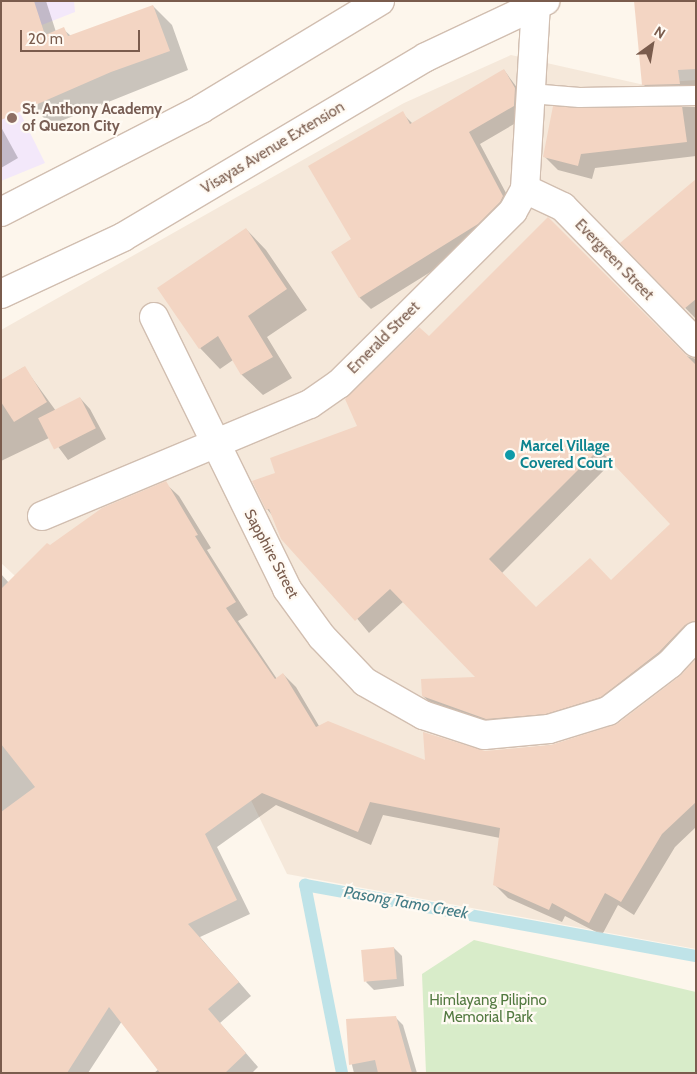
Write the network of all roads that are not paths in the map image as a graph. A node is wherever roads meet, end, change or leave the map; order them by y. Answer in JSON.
{"nodes":[{"id":1,"x":380,"y":1,"type":"edge"},
{"id":2,"x":540,"y":3,"type":"edge"},
{"id":3,"x":530,"y":93,"type":"junction"},
{"id":4,"x":696,"y":94,"type":"edge"},
{"id":5,"x":525,"y":189,"type":"junction"},
{"id":6,"x":1,"y":212,"type":"edge"},
{"id":7,"x":1,"y":294,"type":"edge"},
{"id":8,"x":154,"y":317,"type":"dead end"},
{"id":9,"x":696,"y":344,"type":"edge"},
{"id":10,"x":214,"y":444,"type":"junction"},
{"id":11,"x":42,"y":516,"type":"dead end"},
{"id":12,"x":696,"y":636,"type":"edge"}],
"edges":[{"from":1,"to":6,"type":"street"},
{"from":2,"to":3,"type":"street","name":"Emerald Street"},
{"from":2,"to":7,"type":"street","name":"Visayas Avenue Extension"},
{"from":3,"to":4,"type":"lane"},
{"from":3,"to":5,"type":"street","name":"Emerald Street"},
{"from":5,"to":9,"type":"street","name":"Evergreen Street"},
{"from":5,"to":10,"type":"street","name":"Emerald Street"},
{"from":8,"to":10,"type":"street","name":"Sapphire Street"},
{"from":10,"to":11,"type":"street","name":"Emerald Street"},
{"from":10,"to":12,"type":"street","name":"Sapphire Street"}]}
